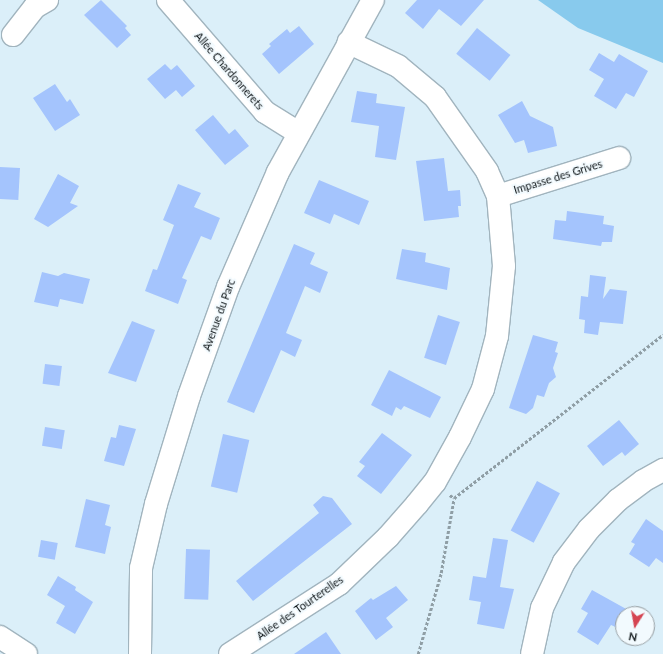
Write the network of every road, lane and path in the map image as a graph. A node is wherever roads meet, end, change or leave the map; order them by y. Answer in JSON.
{"nodes":[{"id":1,"x":47,"y":0,"type":"edge"},
{"id":2,"x":168,"y":0,"type":"edge"},
{"id":3,"x":373,"y":0,"type":"edge"},
{"id":4,"x":13,"y":34,"type":"dead end"},
{"id":5,"x":348,"y":42,"type":"junction"},
{"id":6,"x":298,"y":133,"type":"junction"},
{"id":7,"x":619,"y":158,"type":"dead end"},
{"id":8,"x":498,"y":196,"type":"junction"},
{"id":9,"x":663,"y":335,"type":"edge"},
{"id":10,"x":663,"y":470,"type":"edge"},
{"id":11,"x":435,"y":482,"type":"junction"},
{"id":12,"x":454,"y":498,"type":"junction"},
{"id":13,"x":0,"y":637,"type":"edge"},
{"id":14,"x":26,"y":654,"type":"edge"},
{"id":15,"x":140,"y":654,"type":"edge"},
{"id":16,"x":230,"y":654,"type":"edge"},
{"id":17,"x":418,"y":654,"type":"edge"},
{"id":18,"x":532,"y":654,"type":"edge"}],
"edges":[{"from":1,"to":4,"type":"street"},
{"from":2,"to":6,"type":"street","name":"Allée Chardonnerets"},
{"from":3,"to":5,"type":"street","name":"Avenue du Parc"},
{"from":5,"to":6,"type":"street","name":"Avenue du Parc"},
{"from":5,"to":8,"type":"street","name":"Allée des Tourterelles"},
{"from":6,"to":15,"type":"street","name":"Avenue du Parc"},
{"from":7,"to":8,"type":"street","name":"Impasse des Grives"},
{"from":8,"to":11,"type":"street","name":"Allée des Tourterelles"},
{"from":9,"to":12,"type":"path"},
{"from":10,"to":18,"type":"street"},
{"from":11,"to":12,"type":"path"},
{"from":11,"to":16,"type":"street","name":"Allée des Tourterelles"},
{"from":12,"to":17,"type":"path"},
{"from":13,"to":14,"type":"street"}]}
